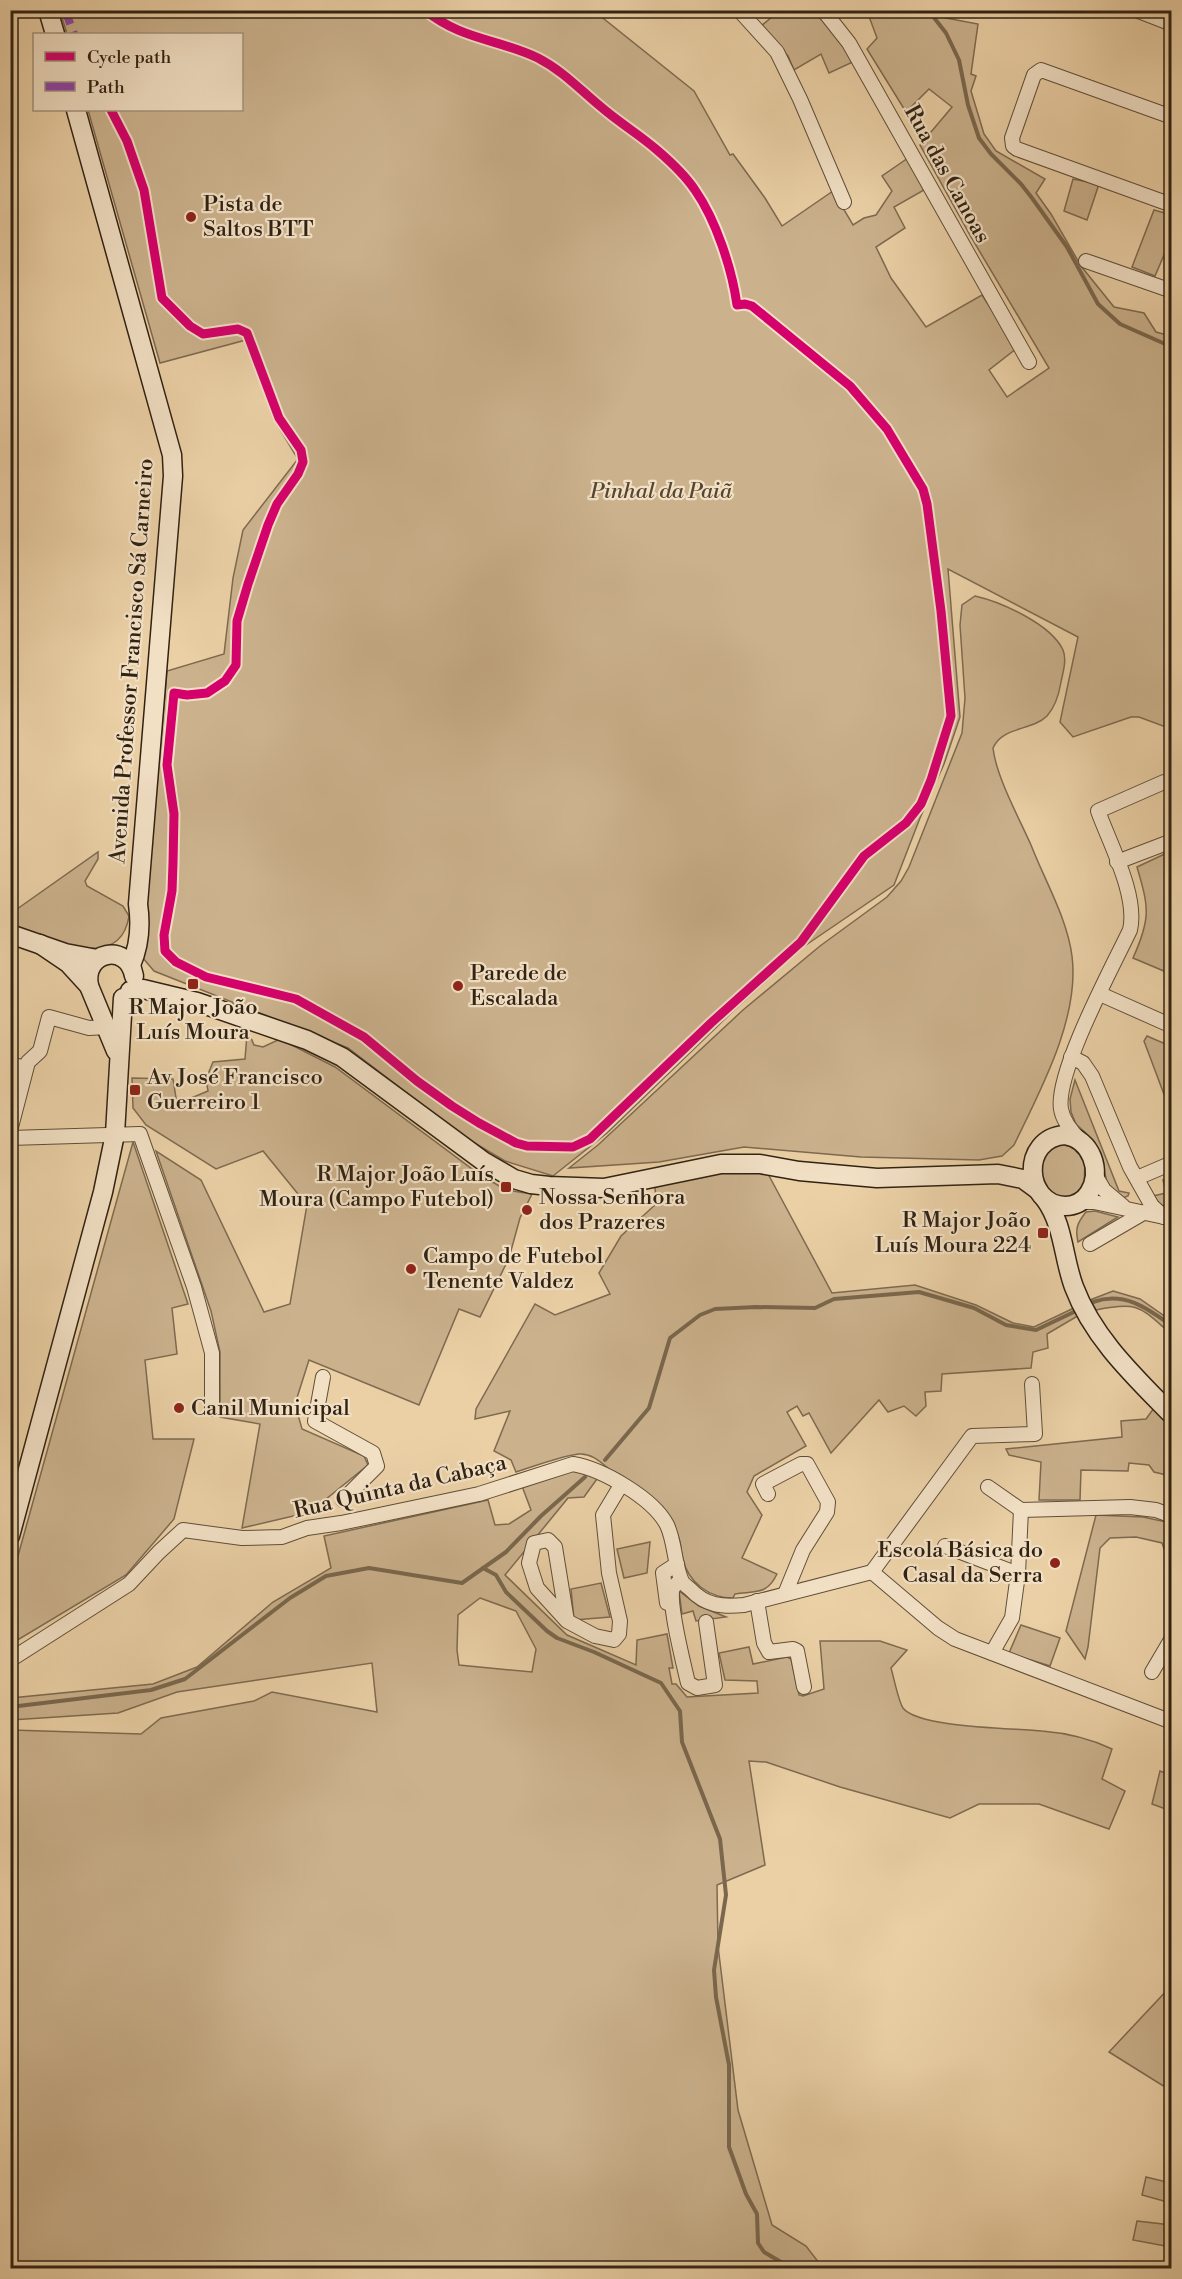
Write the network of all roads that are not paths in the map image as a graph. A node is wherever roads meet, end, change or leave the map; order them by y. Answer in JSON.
{"nodes":[{"id":1,"x":48,"y":10,"type":"edge"},
{"id":2,"x":739,"y":10,"type":"edge"},
{"id":3,"x":823,"y":10,"type":"edge"},
{"id":4,"x":1136,"y":10,"type":"edge"},
{"id":5,"x":1172,"y":24,"type":"edge"},
{"id":6,"x":55,"y":33,"type":"edge"},
{"id":7,"x":76,"y":111,"type":"edge"},
{"id":8,"x":1172,"y":117,"type":"edge"},
{"id":9,"x":844,"y":202,"type":"dead end"},
{"id":10,"x":1172,"y":205,"type":"edge"},
{"id":11,"x":1086,"y":261,"type":"dead end"},
{"id":12,"x":1172,"y":291,"type":"edge"},
{"id":13,"x":1029,"y":362,"type":"dead end"},
{"id":14,"x":1172,"y":785,"type":"edge"},
{"id":15,"x":1172,"y":841,"type":"edge"},
{"id":16,"x":1117,"y":862,"type":"junction"},
{"id":17,"x":138,"y":904,"type":"junction"},
{"id":18,"x":10,"y":934,"type":"edge"},
{"id":19,"x":40,"y":944,"type":"junction"},
{"id":20,"x":104,"y":957,"type":"junction"},
{"id":21,"x":132,"y":968,"type":"junction"},
{"id":22,"x":91,"y":989,"type":"junction"},
{"id":23,"x":126,"y":994,"type":"junction"},
{"id":24,"x":1100,"y":994,"type":"junction"},
{"id":25,"x":197,"y":1002,"type":"junction"},
{"id":26,"x":1172,"y":1026,"type":"edge"},
{"id":27,"x":107,"y":1027,"type":"junction"},
{"id":28,"x":1071,"y":1057,"type":"junction"},
{"id":29,"x":119,"y":1059,"type":"junction"},
{"id":30,"x":10,"y":1064,"type":"edge"},
{"id":31,"x":26,"y":1068,"type":"junction"},
{"id":32,"x":1061,"y":1111,"type":"junction"},
{"id":33,"x":10,"y":1131,"type":"edge"},
{"id":34,"x":115,"y":1134,"type":"junction"},
{"id":35,"x":10,"y":1138,"type":"edge"},
{"id":36,"x":1080,"y":1140,"type":"junction"},
{"id":37,"x":1039,"y":1147,"type":"junction"},
{"id":38,"x":1172,"y":1163,"type":"edge"},
{"id":39,"x":1094,"y":1173,"type":"junction"},
{"id":40,"x":998,"y":1174,"type":"junction"},
{"id":41,"x":1137,"y":1178,"type":"junction"},
{"id":42,"x":1041,"y":1195,"type":"junction"},
{"id":43,"x":1078,"y":1203,"type":"junction"},
{"id":44,"x":1127,"y":1208,"type":"junction"},
{"id":45,"x":1145,"y":1212,"type":"junction"},
{"id":46,"x":1168,"y":1218,"type":"edge"},
{"id":47,"x":1090,"y":1244,"type":"dead end"},
{"id":48,"x":1068,"y":1261,"type":"junction"},
{"id":49,"x":323,"y":1377,"type":"dead end"},
{"id":50,"x":1032,"y":1384,"type":"dead end"},
{"id":51,"x":212,"y":1408,"type":"dead end"},
{"id":52,"x":1172,"y":1415,"type":"edge"},
{"id":53,"x":621,"y":1485,"type":"junction"},
{"id":54,"x":988,"y":1487,"type":"dead end"},
{"id":55,"x":768,"y":1494,"type":"dead end"},
{"id":56,"x":343,"y":1500,"type":"dead end"},
{"id":57,"x":1021,"y":1510,"type":"junction"},
{"id":58,"x":1172,"y":1516,"type":"edge"},
{"id":59,"x":10,"y":1536,"type":"edge"},
{"id":60,"x":945,"y":1546,"type":"dead end"},
{"id":61,"x":677,"y":1564,"type":"junction"},
{"id":62,"x":872,"y":1572,"type":"junction"},
{"id":63,"x":1018,"y":1574,"type":"junction"},
{"id":64,"x":681,"y":1581,"type":"junction"},
{"id":65,"x":785,"y":1594,"type":"junction"},
{"id":66,"x":757,"y":1601,"type":"junction"},
{"id":67,"x":567,"y":1622,"type":"junction"},
{"id":68,"x":706,"y":1622,"type":"dead end"},
{"id":69,"x":677,"y":1628,"type":"junction"},
{"id":70,"x":1172,"y":1638,"type":"edge"},
{"id":71,"x":992,"y":1653,"type":"junction"},
{"id":72,"x":10,"y":1659,"type":"edge"},
{"id":73,"x":1152,"y":1672,"type":"dead end"},
{"id":74,"x":804,"y":1687,"type":"dead end"},
{"id":75,"x":1172,"y":1722,"type":"edge"}],
"edges":[{"from":1,"to":6,"type":"street"},
{"from":2,"to":9,"type":"street"},
{"from":3,"to":13,"type":"street","name":"Rua das Canoas"},
{"from":4,"to":5,"type":"street"},
{"from":7,"to":17,"type":"street","name":"Avenida Professor Francisco Sá Carneiro"},
{"from":8,"to":10,"type":"street"},
{"from":11,"to":12,"type":"street"},
{"from":14,"to":16,"type":"street"},
{"from":15,"to":16,"type":"street"},
{"from":16,"to":24,"type":"street"},
{"from":17,"to":20,"type":"street"},
{"from":17,"to":21,"type":"street"},
{"from":18,"to":19,"type":"street"},
{"from":19,"to":20,"type":"street"},
{"from":19,"to":22,"type":"street"},
{"from":20,"to":21,"type":"street"},
{"from":20,"to":22,"type":"street"},
{"from":21,"to":23,"type":"street"},
{"from":21,"to":25,"type":"street"},
{"from":22,"to":23,"type":"street"},
{"from":22,"to":27,"type":"street"},
{"from":23,"to":25,"type":"street"},
{"from":23,"to":29,"type":"street"},
{"from":24,"to":26,"type":"street"},
{"from":24,"to":28,"type":"street"},
{"from":25,"to":40,"type":"street"},
{"from":27,"to":29,"type":"street"},
{"from":27,"to":31,"type":"street"},
{"from":28,"to":32,"type":"street"},
{"from":28,"to":41,"type":"street"},
{"from":29,"to":34,"type":"street"},
{"from":30,"to":31,"type":"street"},
{"from":31,"to":33,"type":"street"},
{"from":32,"to":36,"type":"street"},
{"from":32,"to":37,"type":"street"},
{"from":34,"to":35,"type":"street"},
{"from":34,"to":51,"type":"street"},
{"from":34,"to":59,"type":"street"},
{"from":36,"to":37,"type":"street"},
{"from":36,"to":39,"type":"street"},
{"from":37,"to":40,"type":"street"},
{"from":37,"to":42,"type":"street"},
{"from":38,"to":41,"type":"street"},
{"from":39,"to":43,"type":"street"},
{"from":39,"to":44,"type":"street"},
{"from":40,"to":42,"type":"street"},
{"from":41,"to":46,"type":"street"},
{"from":42,"to":43,"type":"street"},
{"from":42,"to":48,"type":"street"},
{"from":43,"to":44,"type":"street"},
{"from":43,"to":48,"type":"street"},
{"from":44,"to":45,"type":"street"},
{"from":45,"to":46,"type":"street"},
{"from":45,"to":47,"type":"street"},
{"from":48,"to":52,"type":"street"},
{"from":49,"to":56,"type":"street"},
{"from":50,"to":62,"type":"street"},
{"from":53,"to":61,"type":"street","name":"Rua Quinta da Cabaça"},
{"from":53,"to":67,"type":"street"},
{"from":53,"to":72,"type":"street","name":"Rua Quinta da Cabaça"},
{"from":54,"to":57,"type":"street"},
{"from":55,"to":65,"type":"street"},
{"from":57,"to":58,"type":"street"},
{"from":57,"to":63,"type":"street"},
{"from":60,"to":63,"type":"street"},
{"from":61,"to":64,"type":"street","name":"Rua Quinta da Cabaça"},
{"from":61,"to":69,"type":"street"},
{"from":62,"to":65,"type":"street"},
{"from":62,"to":71,"type":"street"},
{"from":63,"to":71,"type":"street"},
{"from":64,"to":66,"type":"street"},
{"from":64,"to":69,"type":"street"},
{"from":65,"to":66,"type":"street"},
{"from":66,"to":74,"type":"street"},
{"from":67,"to":67,"type":"street"},
{"from":68,"to":69,"type":"street"},
{"from":70,"to":73,"type":"street"},
{"from":71,"to":75,"type":"street"}]}
